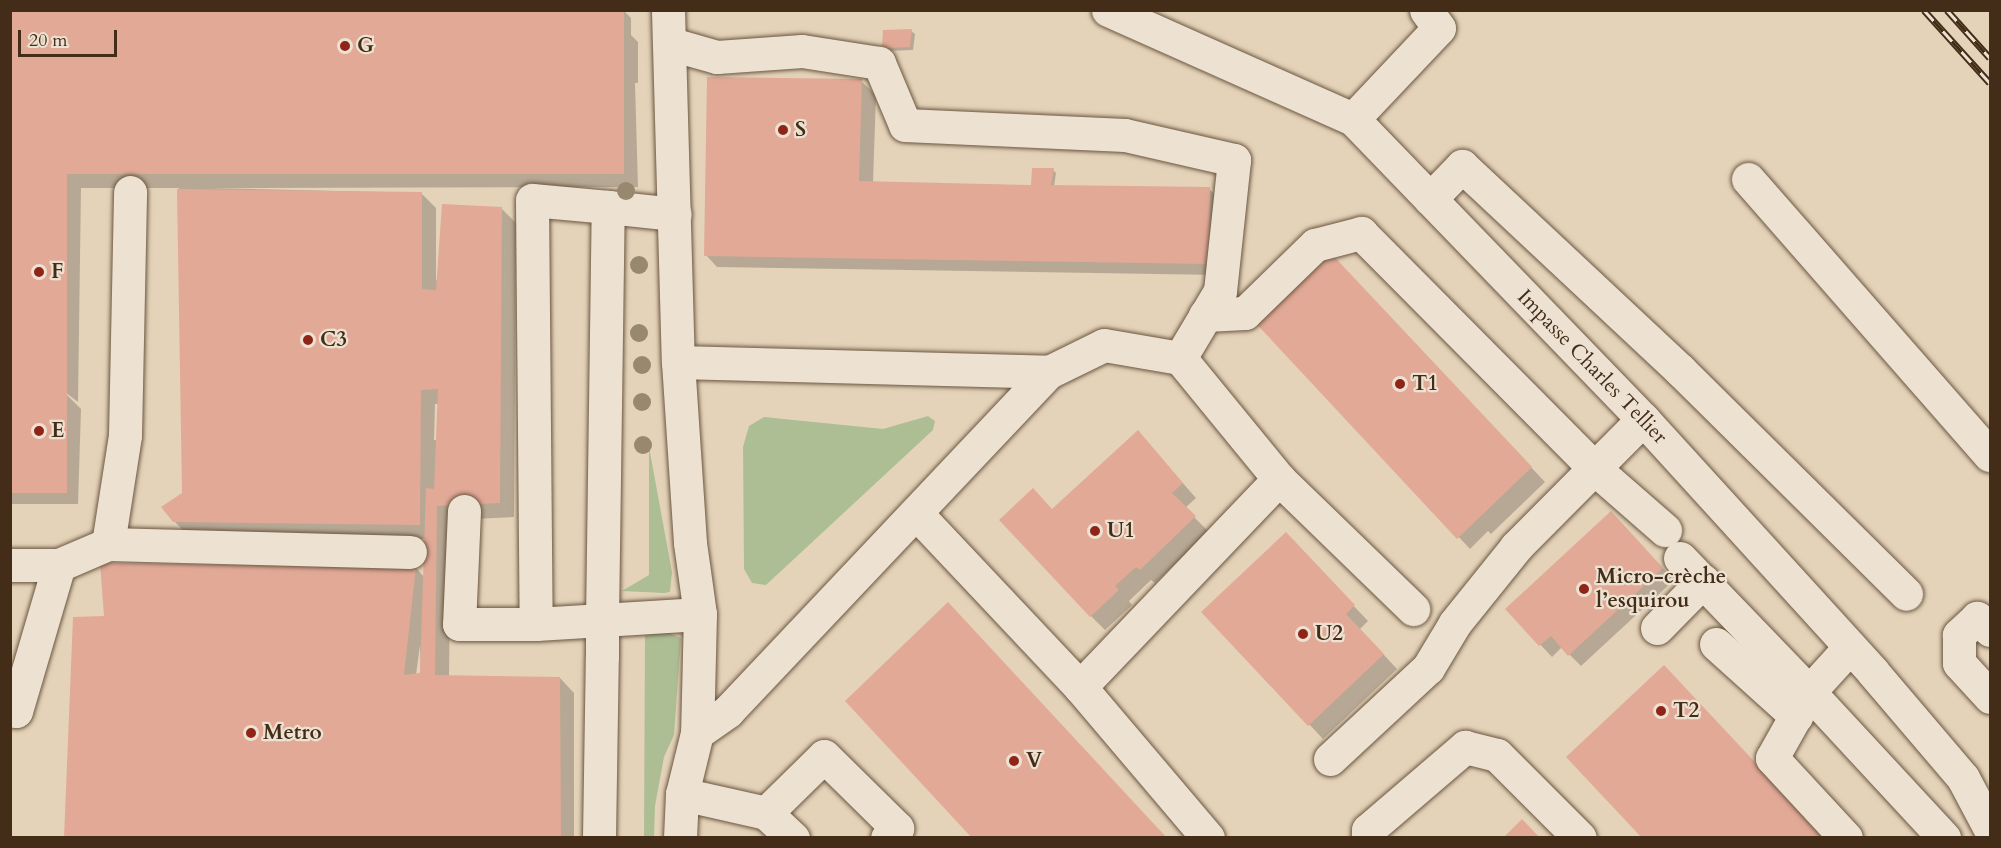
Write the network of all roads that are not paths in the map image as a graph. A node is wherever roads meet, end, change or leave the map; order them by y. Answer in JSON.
{"nodes":[{"id":1,"x":668,"y":10,"type":"edge"},
{"id":2,"x":1426,"y":10,"type":"edge"},
{"id":3,"x":1118,"y":12,"type":"edge"},
{"id":4,"x":671,"y":44,"type":"junction"},
{"id":5,"x":1353,"y":119,"type":"junction"},
{"id":6,"x":1748,"y":179,"type":"dead end"},
{"id":7,"x":130,"y":192,"type":"dead end"},
{"id":8,"x":1430,"y":199,"type":"junction"},
{"id":9,"x":608,"y":207,"type":"junction"},
{"id":10,"x":675,"y":214,"type":"junction"},
{"id":11,"x":1205,"y":315,"type":"junction"},
{"id":12,"x":1180,"y":358,"type":"junction"},
{"id":13,"x":678,"y":362,"type":"junction"},
{"id":14,"x":1049,"y":372,"type":"junction"},
{"id":15,"x":1643,"y":419,"type":"junction"},
{"id":16,"x":1990,"y":455,"type":"edge"},
{"id":17,"x":1595,"y":469,"type":"junction"},
{"id":18,"x":1279,"y":479,"type":"junction"},
{"id":19,"x":464,"y":511,"type":"dead end"},
{"id":20,"x":916,"y":513,"type":"junction"},
{"id":21,"x":108,"y":544,"type":"junction"},
{"id":22,"x":410,"y":552,"type":"dead end"},
{"id":23,"x":10,"y":565,"type":"edge"},
{"id":24,"x":59,"y":565,"type":"junction"},
{"id":25,"x":1703,"y":581,"type":"junction"},
{"id":26,"x":1906,"y":594,"type":"dead end"},
{"id":27,"x":1413,"y":609,"type":"dead end"},
{"id":28,"x":700,"y":614,"type":"junction"},
{"id":29,"x":602,"y":620,"type":"junction"},
{"id":30,"x":536,"y":624,"type":"junction"},
{"id":31,"x":1657,"y":628,"type":"dead end"},
{"id":32,"x":1990,"y":630,"type":"edge"},
{"id":33,"x":1716,"y":644,"type":"dead end"},
{"id":34,"x":1850,"y":646,"type":"junction"},
{"id":35,"x":1080,"y":687,"type":"junction"},
{"id":36,"x":1990,"y":697,"type":"edge"},
{"id":37,"x":1803,"y":704,"type":"junction"},
{"id":38,"x":10,"y":710,"type":"edge"},
{"id":39,"x":697,"y":733,"type":"junction"},
{"id":40,"x":1330,"y":759,"type":"dead end"},
{"id":41,"x":682,"y":794,"type":"junction"},
{"id":42,"x":766,"y":813,"type":"junction"},
{"id":43,"x":1990,"y":829,"type":"edge"},
{"id":44,"x":897,"y":834,"type":"edge"},
{"id":45,"x":599,"y":837,"type":"edge"},
{"id":46,"x":680,"y":837,"type":"edge"},
{"id":47,"x":793,"y":837,"type":"edge"},
{"id":48,"x":1208,"y":837,"type":"edge"},
{"id":49,"x":1368,"y":837,"type":"edge"},
{"id":50,"x":1580,"y":837,"type":"edge"},
{"id":51,"x":1846,"y":837,"type":"edge"},
{"id":52,"x":1944,"y":837,"type":"edge"}],
"edges":[{"from":1,"to":4,"type":"street"},
{"from":2,"to":5,"type":"street"},
{"from":3,"to":5,"type":"street","name":"Impasse Charles Tellier"},
{"from":4,"to":10,"type":"street"},
{"from":4,"to":11,"type":"street"},
{"from":5,"to":8,"type":"street","name":"Impasse Charles Tellier"},
{"from":6,"to":16,"type":"street"},
{"from":7,"to":21,"type":"street"},
{"from":8,"to":15,"type":"street","name":"Impasse Charles Tellier"},
{"from":8,"to":26,"type":"street"},
{"from":9,"to":10,"type":"street"},
{"from":9,"to":29,"type":"street"},
{"from":9,"to":30,"type":"street"},
{"from":10,"to":13,"type":"street"},
{"from":11,"to":12,"type":"street"},
{"from":11,"to":17,"type":"street"},
{"from":12,"to":14,"type":"street"},
{"from":12,"to":18,"type":"street"},
{"from":13,"to":14,"type":"street"},
{"from":13,"to":28,"type":"street"},
{"from":14,"to":20,"type":"street"},
{"from":15,"to":17,"type":"street"},
{"from":15,"to":34,"type":"street","name":"Impasse Charles Tellier"},
{"from":17,"to":25,"type":"street"},
{"from":17,"to":40,"type":"street"},
{"from":18,"to":27,"type":"street"},
{"from":18,"to":35,"type":"street"},
{"from":19,"to":30,"type":"street"},
{"from":20,"to":35,"type":"street"},
{"from":20,"to":39,"type":"street"},
{"from":21,"to":22,"type":"street"},
{"from":21,"to":24,"type":"street"},
{"from":23,"to":24,"type":"street"},
{"from":24,"to":38,"type":"street"},
{"from":25,"to":31,"type":"street"},
{"from":25,"to":37,"type":"street"},
{"from":28,"to":29,"type":"street"},
{"from":28,"to":39,"type":"street"},
{"from":29,"to":30,"type":"street"},
{"from":29,"to":45,"type":"street"},
{"from":32,"to":36,"type":"street"},
{"from":33,"to":37,"type":"street"},
{"from":34,"to":37,"type":"street"},
{"from":34,"to":43,"type":"street","name":"Impasse Charles Tellier"},
{"from":35,"to":48,"type":"street"},
{"from":37,"to":51,"type":"street"},
{"from":37,"to":52,"type":"street"},
{"from":39,"to":41,"type":"street"},
{"from":41,"to":42,"type":"street"},
{"from":41,"to":46,"type":"street"},
{"from":42,"to":44,"type":"street"},
{"from":42,"to":47,"type":"street"},
{"from":49,"to":50,"type":"street"}]}
